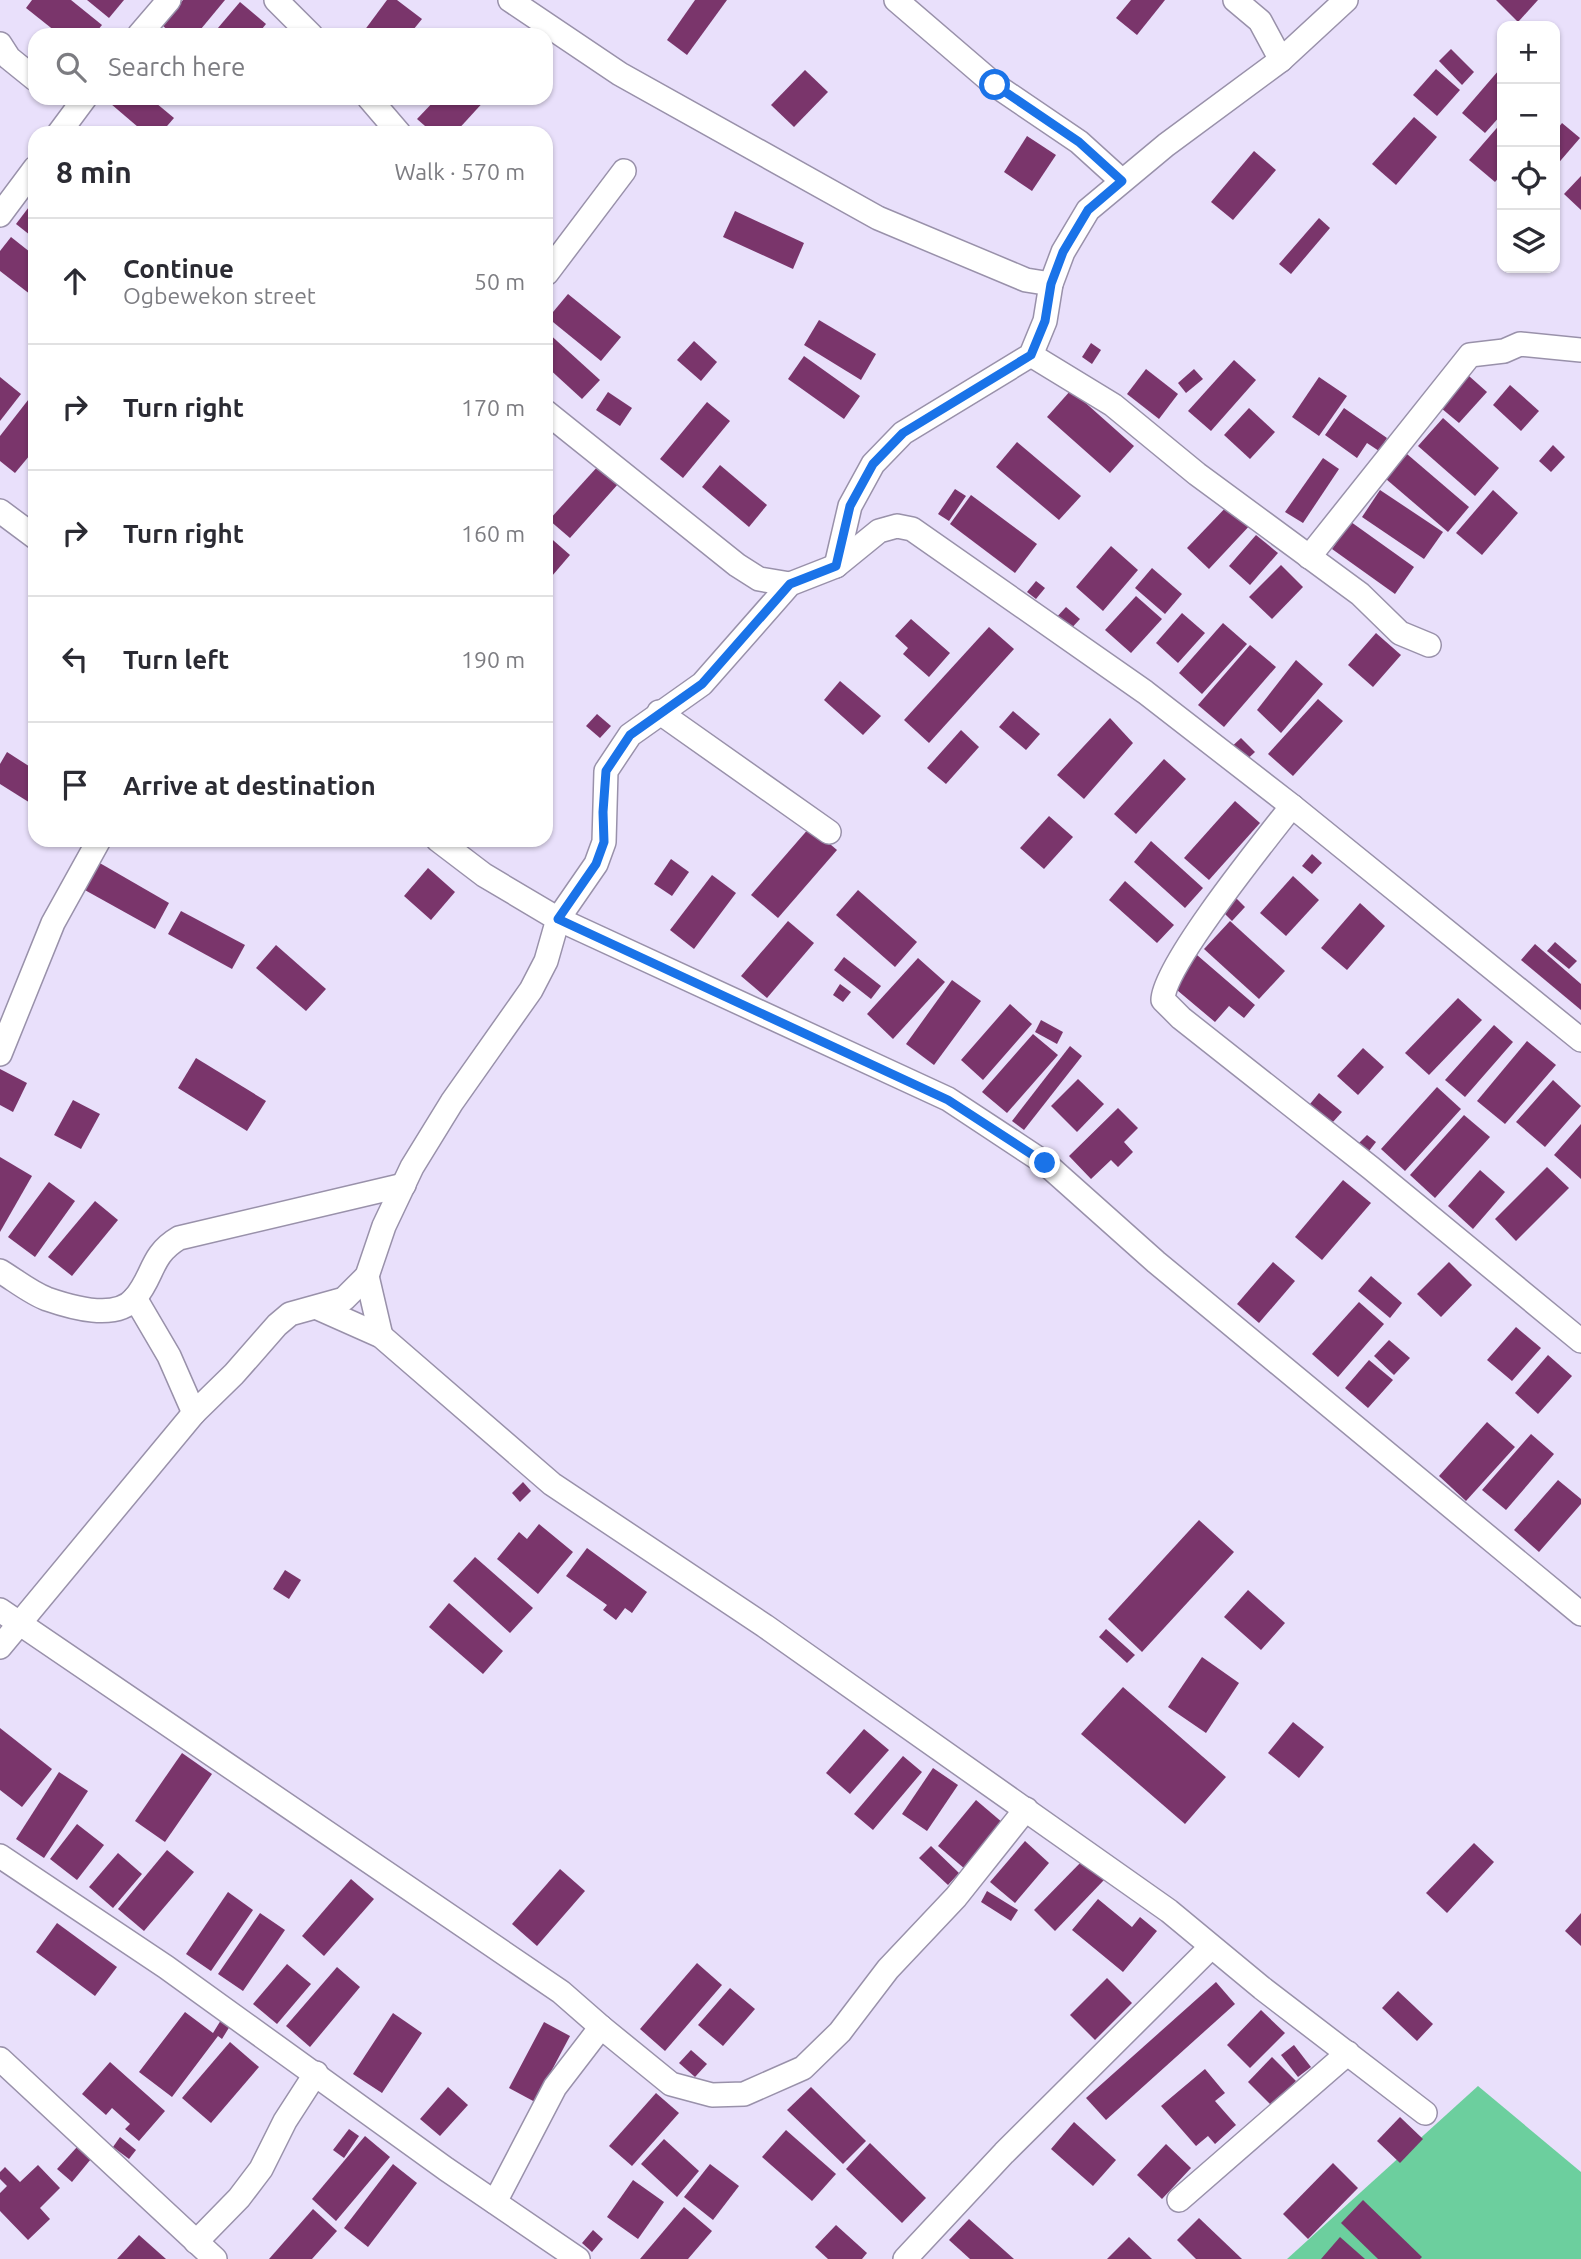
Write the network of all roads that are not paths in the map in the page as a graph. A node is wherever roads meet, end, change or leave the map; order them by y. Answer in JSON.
{"nodes":[{"id":1,"x":169,"y":0,"type":"edge"},
{"id":2,"x":276,"y":0,"type":"edge"},
{"id":3,"x":510,"y":0,"type":"edge"},
{"id":4,"x":896,"y":0,"type":"edge"},
{"id":5,"x":1235,"y":0,"type":"edge"},
{"id":6,"x":1346,"y":0,"type":"edge"},
{"id":7,"x":145,"y":28,"type":"edge"},
{"id":8,"x":304,"y":28,"type":"edge"},
{"id":9,"x":552,"y":28,"type":"edge"},
{"id":10,"x":553,"y":29,"type":"edge"},
{"id":11,"x":0,"y":44,"type":"edge"},
{"id":12,"x":1281,"y":60,"type":"junction"},
{"id":13,"x":28,"y":73,"type":"edge"},
{"id":14,"x":73,"y":105,"type":"edge"},
{"id":15,"x":375,"y":105,"type":"edge"},
{"id":16,"x":62,"y":126,"type":"edge"},
{"id":17,"x":392,"y":126,"type":"edge"},
{"id":18,"x":624,"y":171,"type":"dead end"},
{"id":19,"x":28,"y":177,"type":"edge"},
{"id":20,"x":1122,"y":181,"type":"junction"},
{"id":21,"x":0,"y":215,"type":"edge"},
{"id":22,"x":553,"y":264,"type":"edge"},
{"id":23,"x":1051,"y":284,"type":"junction"},
{"id":24,"x":1581,"y":350,"type":"edge"},
{"id":25,"x":1031,"y":355,"type":"junction"},
{"id":26,"x":553,"y":418,"type":"edge"},
{"id":27,"x":0,"y":511,"type":"edge"},
{"id":28,"x":28,"y":532,"type":"edge"},
{"id":29,"x":1309,"y":557,"type":"junction"},
{"id":30,"x":836,"y":566,"type":"junction"},
{"id":31,"x":790,"y":584,"type":"junction"},
{"id":32,"x":1429,"y":645,"type":"dead end"},
{"id":33,"x":659,"y":712,"type":"junction"},
{"id":34,"x":1292,"y":806,"type":"junction"},
{"id":35,"x":829,"y":832,"type":"dead end"},
{"id":36,"x":95,"y":847,"type":"edge"},
{"id":37,"x":447,"y":847,"type":"edge"},
{"id":38,"x":558,"y":919,"type":"junction"},
{"id":39,"x":1581,"y":1040,"type":"edge"},
{"id":40,"x":0,"y":1054,"type":"edge"},
{"id":41,"x":404,"y":1185,"type":"junction"},
{"id":42,"x":0,"y":1271,"type":"edge"},
{"id":43,"x":367,"y":1276,"type":"junction"},
{"id":44,"x":135,"y":1298,"type":"junction"},
{"id":45,"x":318,"y":1308,"type":"junction"},
{"id":46,"x":381,"y":1336,"type":"junction"},
{"id":47,"x":1581,"y":1340,"type":"edge"},
{"id":48,"x":194,"y":1413,"type":"junction"},
{"id":49,"x":0,"y":1610,"type":"edge"},
{"id":50,"x":1581,"y":1614,"type":"edge"},
{"id":51,"x":22,"y":1624,"type":"junction"},
{"id":52,"x":0,"y":1647,"type":"edge"},
{"id":53,"x":1026,"y":1809,"type":"junction"},
{"id":54,"x":0,"y":1856,"type":"edge"},
{"id":55,"x":1211,"y":1947,"type":"junction"},
{"id":56,"x":601,"y":2027,"type":"junction"},
{"id":57,"x":1348,"y":2053,"type":"junction"},
{"id":58,"x":0,"y":2059,"type":"edge"},
{"id":59,"x":316,"y":2073,"type":"junction"},
{"id":60,"x":1425,"y":2113,"type":"dead end"},
{"id":61,"x":1179,"y":2200,"type":"dead end"},
{"id":62,"x":495,"y":2202,"type":"junction"},
{"id":63,"x":196,"y":2242,"type":"junction"},
{"id":64,"x":215,"y":2259,"type":"edge"},
{"id":65,"x":578,"y":2259,"type":"edge"},
{"id":66,"x":905,"y":2259,"type":"edge"}],
"edges":[{"from":1,"to":7,"type":"street"},
{"from":2,"to":8,"type":"street"},
{"from":3,"to":9,"type":"street"},
{"from":4,"to":20,"type":"street"},
{"from":5,"to":12,"type":"street"},
{"from":6,"to":12,"type":"street"},
{"from":10,"to":23,"type":"street"},
{"from":11,"to":13,"type":"street"},
{"from":12,"to":20,"type":"street"},
{"from":14,"to":16,"type":"street"},
{"from":15,"to":17,"type":"street"},
{"from":18,"to":22,"type":"street"},
{"from":19,"to":21,"type":"street"},
{"from":20,"to":23,"type":"street"},
{"from":23,"to":25,"type":"street"},
{"from":24,"to":29,"type":"street"},
{"from":25,"to":29,"type":"street"},
{"from":25,"to":30,"type":"street"},
{"from":26,"to":31,"type":"street"},
{"from":27,"to":28,"type":"street"},
{"from":29,"to":32,"type":"street"},
{"from":30,"to":31,"type":"street"},
{"from":30,"to":34,"type":"street"},
{"from":31,"to":33,"type":"street"},
{"from":33,"to":35,"type":"street"},
{"from":33,"to":38,"type":"street"},
{"from":34,"to":39,"type":"street"},
{"from":34,"to":47,"type":"street"},
{"from":36,"to":40,"type":"street"},
{"from":37,"to":38,"type":"street"},
{"from":38,"to":41,"type":"street"},
{"from":38,"to":50,"type":"street"},
{"from":41,"to":43,"type":"street"},
{"from":41,"to":44,"type":"street"},
{"from":42,"to":44,"type":"street"},
{"from":43,"to":45,"type":"street"},
{"from":43,"to":46,"type":"street"},
{"from":44,"to":48,"type":"street"},
{"from":45,"to":46,"type":"street"},
{"from":45,"to":48,"type":"street"},
{"from":46,"to":53,"type":"street"},
{"from":48,"to":51,"type":"street"},
{"from":49,"to":51,"type":"street"},
{"from":51,"to":52,"type":"street"},
{"from":51,"to":56,"type":"street"},
{"from":53,"to":55,"type":"street"},
{"from":53,"to":56,"type":"street"},
{"from":54,"to":59,"type":"street"},
{"from":55,"to":57,"type":"street"},
{"from":55,"to":66,"type":"street"},
{"from":56,"to":62,"type":"street"},
{"from":57,"to":60,"type":"street"},
{"from":57,"to":61,"type":"street"},
{"from":58,"to":63,"type":"street"},
{"from":59,"to":62,"type":"street"},
{"from":59,"to":63,"type":"street"},
{"from":62,"to":65,"type":"street"},
{"from":63,"to":64,"type":"street"}]}
